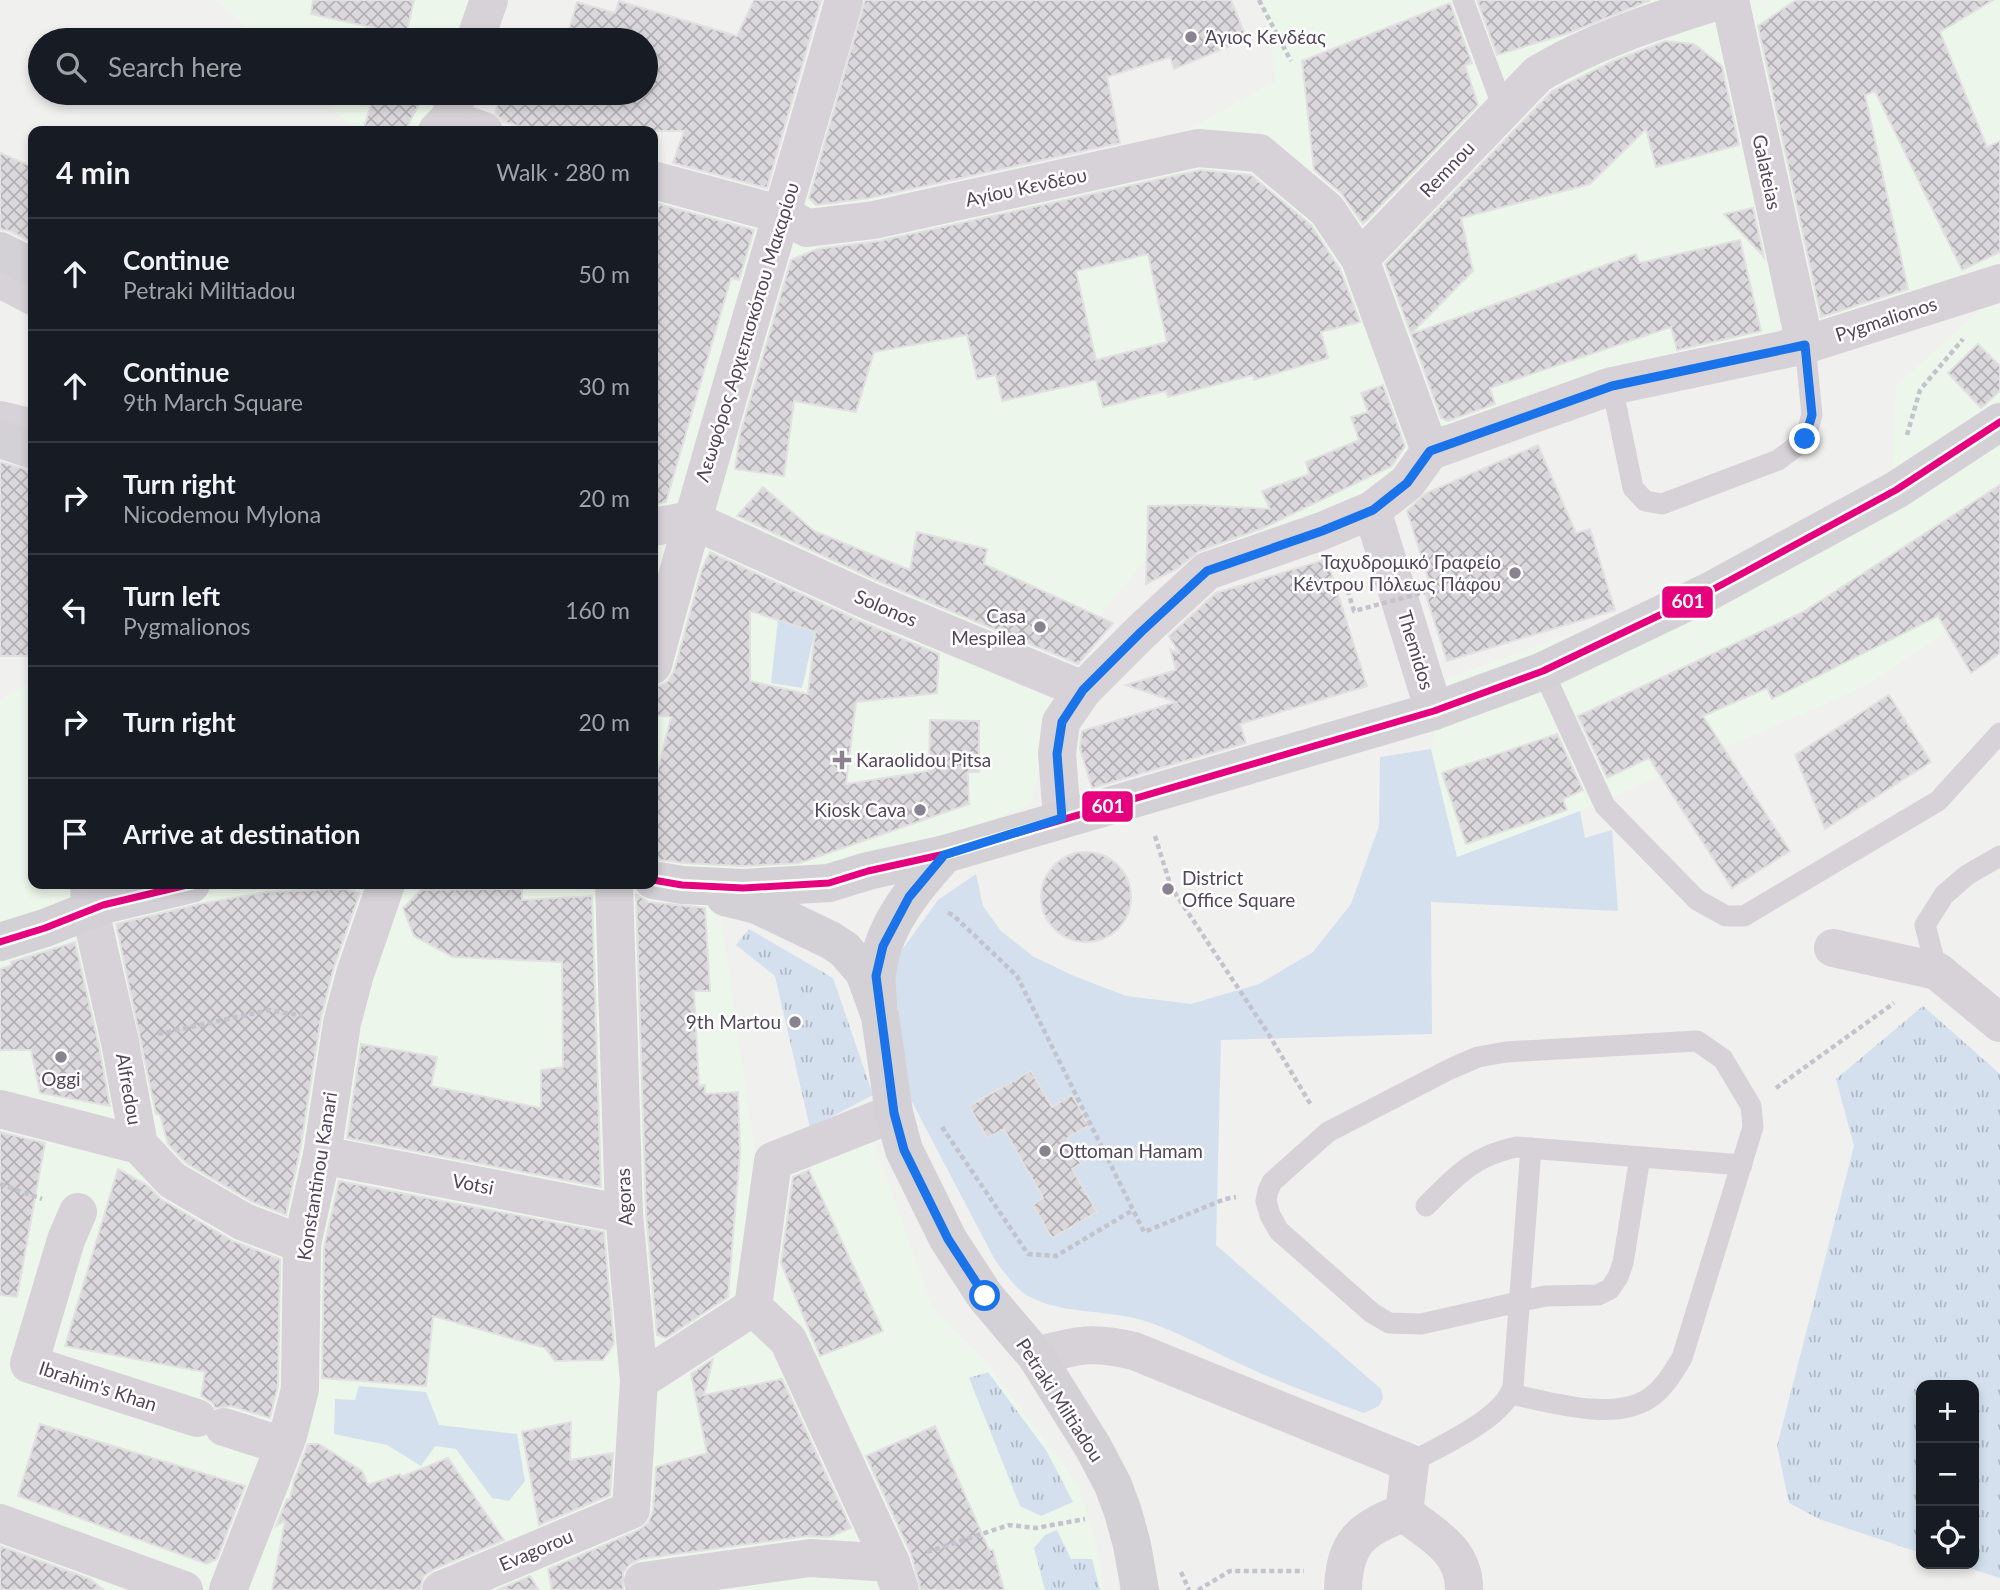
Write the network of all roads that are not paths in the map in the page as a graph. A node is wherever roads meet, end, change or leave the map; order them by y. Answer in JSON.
{"nodes":[{"id":1,"x":489,"y":0,"type":"edge"},
{"id":2,"x":844,"y":0,"type":"edge"},
{"id":3,"x":1463,"y":0,"type":"edge"},
{"id":4,"x":1721,"y":0,"type":"edge"},
{"id":5,"x":1730,"y":0,"type":"edge"},
{"id":6,"x":1663,"y":9,"type":"edge"},
{"id":7,"x":479,"y":28,"type":"edge"},
{"id":8,"x":1504,"y":110,"type":"junction"},
{"id":9,"x":658,"y":181,"type":"edge"},
{"id":10,"x":783,"y":215,"type":"junction"},
{"id":11,"x":0,"y":251,"type":"edge"},
{"id":12,"x":1360,"y":258,"type":"junction"},
{"id":13,"x":28,"y":265,"type":"edge"},
{"id":14,"x":0,"y":279,"type":"edge"},
{"id":15,"x":2000,"y":283,"type":"edge"},
{"id":16,"x":28,"y":293,"type":"edge"},
{"id":17,"x":1805,"y":345,"type":"junction"},
{"id":18,"x":1612,"y":386,"type":"junction"},
{"id":19,"x":0,"y":420,"type":"edge"},
{"id":20,"x":2000,"y":422,"type":"edge"},
{"id":21,"x":28,"y":427,"type":"edge"},
{"id":22,"x":0,"y":439,"type":"edge"},
{"id":23,"x":28,"y":448,"type":"edge"},
{"id":24,"x":1430,"y":451,"type":"junction"},
{"id":25,"x":1373,"y":510,"type":"junction"},
{"id":26,"x":692,"y":520,"type":"junction"},
{"id":27,"x":658,"y":526,"type":"edge"},
{"id":28,"x":658,"y":646,"type":"edge"},
{"id":29,"x":1544,"y":670,"type":"junction"},
{"id":30,"x":1083,"y":690,"type":"junction"},
{"id":31,"x":1434,"y":710,"type":"junction"},
{"id":32,"x":2000,"y":733,"type":"edge"},
{"id":33,"x":1062,"y":818,"type":"junction"},
{"id":34,"x":944,"y":855,"type":"junction"},
{"id":35,"x":2000,"y":856,"type":"edge"},
{"id":36,"x":668,"y":882,"type":"edge"},
{"id":37,"x":170,"y":889,"type":"edge"},
{"id":38,"x":384,"y":889,"type":"edge"},
{"id":39,"x":614,"y":889,"type":"edge"},
{"id":40,"x":89,"y":897,"type":"edge"},
{"id":41,"x":0,"y":942,"type":"edge"},
{"id":42,"x":1833,"y":948,"type":"dead end"},
{"id":43,"x":1937,"y":971,"type":"junction"},
{"id":44,"x":880,"y":1016,"type":"junction"},
{"id":45,"x":2000,"y":1023,"type":"edge"},
{"id":46,"x":0,"y":1109,"type":"edge"},
{"id":47,"x":894,"y":1113,"type":"junction"},
{"id":48,"x":139,"y":1145,"type":"junction"},
{"id":49,"x":1531,"y":1148,"type":"junction"},
{"id":50,"x":322,"y":1155,"type":"junction"},
{"id":51,"x":1640,"y":1157,"type":"junction"},
{"id":52,"x":1742,"y":1165,"type":"junction"},
{"id":53,"x":1426,"y":1206,"type":"dead end"},
{"id":54,"x":78,"y":1212,"type":"dead end"},
{"id":55,"x":624,"y":1214,"type":"junction"},
{"id":56,"x":302,"y":1244,"type":"junction"},
{"id":57,"x":1519,"y":1302,"type":"junction"},
{"id":58,"x":753,"y":1307,"type":"junction"},
{"id":59,"x":1036,"y":1356,"type":"junction"},
{"id":60,"x":639,"y":1381,"type":"junction"},
{"id":61,"x":1510,"y":1394,"type":"junction"},
{"id":62,"x":283,"y":1446,"type":"junction"},
{"id":63,"x":1410,"y":1463,"type":"junction"},
{"id":64,"x":631,"y":1510,"type":"joint"},
{"id":65,"x":1404,"y":1513,"type":"junction"},
{"id":66,"x":0,"y":1523,"type":"edge"},
{"id":67,"x":896,"y":1576,"type":"edge"},
{"id":68,"x":1343,"y":1581,"type":"edge"},
{"id":69,"x":184,"y":1590,"type":"edge"},
{"id":70,"x":228,"y":1590,"type":"edge"},
{"id":71,"x":441,"y":1590,"type":"edge"},
{"id":72,"x":645,"y":1590,"type":"edge"},
{"id":73,"x":1140,"y":1590,"type":"edge"},
{"id":74,"x":1464,"y":1590,"type":"edge"}],
"edges":[{"from":1,"to":7,"type":"street"},
{"from":2,"to":10,"type":"street","name":"Λεωφόρος Αρχιεπισκόπου Μακαρίου"},
{"from":3,"to":8,"type":"lane"},
{"from":4,"to":6,"type":"street","name":"Remnou"},
{"from":5,"to":17,"type":"street","name":"Galateias"},
{"from":6,"to":8,"type":"street","name":"Remnou"},
{"from":8,"to":12,"type":"street","name":"Remnou"},
{"from":9,"to":10,"type":"street","name":"Αγίου Κενδέου"},
{"from":10,"to":12,"type":"street","name":"Αγίου Κενδέου"},
{"from":10,"to":26,"type":"street","name":"Λεωφόρος Αρχιεπισκόπου Μακαρίου"},
{"from":11,"to":13,"type":"main road"},
{"from":12,"to":24,"type":"street"},
{"from":14,"to":16,"type":"street"},
{"from":15,"to":17,"type":"street","name":"Pygmalionos"},
{"from":17,"to":18,"type":"street","name":"Pygmalionos"},
{"from":17,"to":18,"type":"lane"},
{"from":18,"to":24,"type":"street","name":"Pygmalionos"},
{"from":19,"to":21,"type":"street"},
{"from":20,"to":29,"type":"main road"},
{"from":22,"to":23,"type":"main road"},
{"from":24,"to":25,"type":"street"},
{"from":25,"to":30,"type":"street"},
{"from":25,"to":31,"type":"street","name":"Themidos"},
{"from":26,"to":27,"type":"street"},
{"from":26,"to":28,"type":"street","name":"Λεωφόρος Αρχιεπισκόπου Μακαρίου"},
{"from":26,"to":30,"type":"street","name":"Solonos"},
{"from":29,"to":31,"type":"main road"},
{"from":29,"to":32,"type":"lane"},
{"from":30,"to":33,"type":"street"},
{"from":31,"to":33,"type":"main road"},
{"from":33,"to":34,"type":"main road"},
{"from":34,"to":36,"type":"main road"},
{"from":34,"to":44,"type":"main road"},
{"from":35,"to":43,"type":"lane"},
{"from":36,"to":44,"type":"main road","name":"Petraki Miltiadou"},
{"from":37,"to":40,"type":"main road"},
{"from":38,"to":50,"type":"street","name":"Konstantinou Kanari"},
{"from":39,"to":55,"type":"street","name":"Agoras"},
{"from":40,"to":41,"type":"main road"},
{"from":40,"to":48,"type":"street","name":"Alfredou"},
{"from":42,"to":43,"type":"street"},
{"from":43,"to":45,"type":"street"},
{"from":44,"to":47,"type":"main road","name":"Petraki Miltiadou"},
{"from":46,"to":48,"type":"street"},
{"from":47,"to":58,"type":"street"},
{"from":47,"to":59,"type":"main road","name":"Petraki Miltiadou"},
{"from":48,"to":56,"type":"street","name":"Alfredou"},
{"from":49,"to":51,"type":"lane"},
{"from":49,"to":53,"type":"lane"},
{"from":49,"to":57,"type":"lane"},
{"from":50,"to":55,"type":"street","name":"Votsi"},
{"from":50,"to":56,"type":"street","name":"Konstantinou Kanari"},
{"from":51,"to":52,"type":"lane"},
{"from":51,"to":57,"type":"lane"},
{"from":52,"to":57,"type":"lane"},
{"from":52,"to":61,"type":"lane"},
{"from":54,"to":62,"type":"street","name":"Ibrahim's Khan"},
{"from":55,"to":60,"type":"street","name":"Agoras"},
{"from":56,"to":62,"type":"street","name":"Konstantinou Kanari"},
{"from":57,"to":61,"type":"lane"},
{"from":58,"to":60,"type":"street"},
{"from":58,"to":67,"type":"street"},
{"from":59,"to":63,"type":"street"},
{"from":59,"to":73,"type":"main road","name":"Petraki Miltiadou"},
{"from":60,"to":64,"type":"street","name":"Agoras"},
{"from":61,"to":63,"type":"lane"},
{"from":62,"to":70,"type":"street","name":"Konstantinou Kanari"},
{"from":63,"to":65,"type":"street"},
{"from":64,"to":71,"type":"street","name":"Evagorou"},
{"from":65,"to":68,"type":"street"},
{"from":65,"to":74,"type":"street"},
{"from":66,"to":69,"type":"street"},
{"from":67,"to":72,"type":"street"}]}
